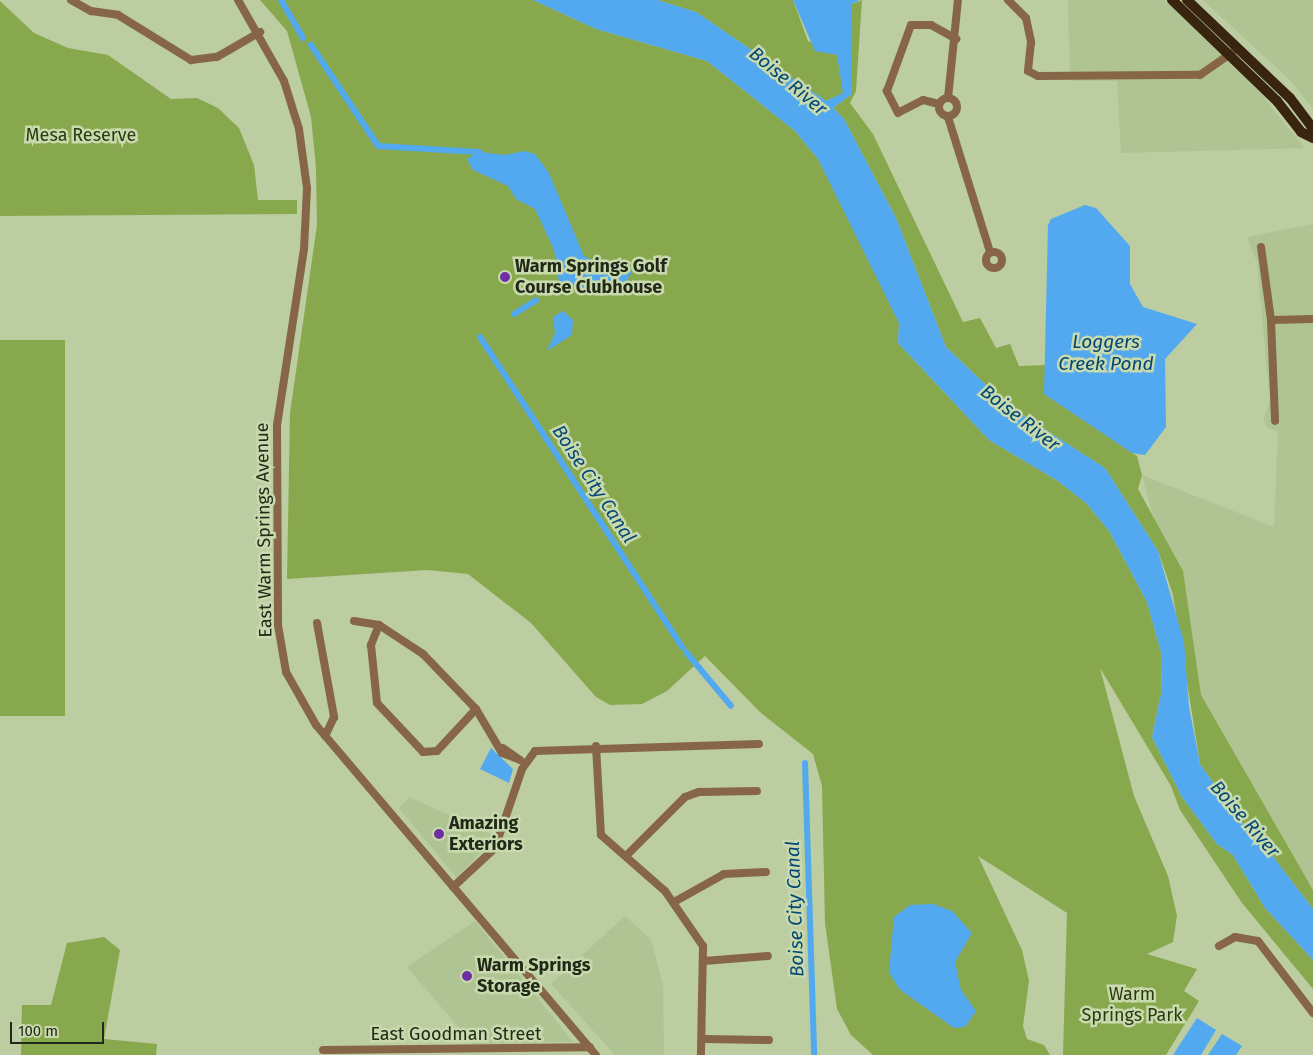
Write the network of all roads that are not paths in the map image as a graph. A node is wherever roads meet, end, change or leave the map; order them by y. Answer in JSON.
{"nodes":[{"id":1,"x":70,"y":0,"type":"edge"},
{"id":2,"x":238,"y":0,"type":"edge"},
{"id":3,"x":958,"y":0,"type":"edge"},
{"id":4,"x":1008,"y":0,"type":"edge"},
{"id":5,"x":1172,"y":0,"type":"edge"},
{"id":6,"x":1187,"y":0,"type":"edge"},
{"id":7,"x":260,"y":32,"type":"junction"},
{"id":8,"x":956,"y":39,"type":"junction"},
{"id":9,"x":1238,"y":47,"type":"junction"},
{"id":10,"x":1227,"y":56,"type":"junction"},
{"id":11,"x":948,"y":98,"type":"junction"},
{"id":12,"x":939,"y":104,"type":"junction"},
{"id":13,"x":948,"y":117,"type":"junction"},
{"id":14,"x":1312,"y":137,"type":"edge"},
{"id":15,"x":1261,"y":247,"type":"dead end"},
{"id":16,"x":990,"y":252,"type":"dead end"},
{"id":17,"x":1313,"y":319,"type":"edge"},
{"id":18,"x":1272,"y":320,"type":"junction"},
{"id":19,"x":1276,"y":421,"type":"dead end"},
{"id":20,"x":354,"y":621,"type":"dead end"},
{"id":21,"x":317,"y":623,"type":"dead end"},
{"id":22,"x":379,"y":624,"type":"junction"},
{"id":23,"x":476,"y":709,"type":"junction"},
{"id":24,"x":325,"y":736,"type":"junction"},
{"id":25,"x":759,"y":744,"type":"dead end"},
{"id":26,"x":596,"y":746,"type":"junction"},
{"id":27,"x":523,"y":762,"type":"junction"},
{"id":28,"x":757,"y":791,"type":"dead end"},
{"id":29,"x":626,"y":856,"type":"junction"},
{"id":30,"x":766,"y":872,"type":"dead end"},
{"id":31,"x":453,"y":887,"type":"junction"},
{"id":32,"x":674,"y":902,"type":"junction"},
{"id":33,"x":1218,"y":946,"type":"dead end"},
{"id":34,"x":768,"y":956,"type":"dead end"},
{"id":35,"x":704,"y":961,"type":"junction"},
{"id":36,"x":1313,"y":1013,"type":"edge"},
{"id":37,"x":704,"y":1039,"type":"junction"},
{"id":38,"x":768,"y":1040,"type":"dead end"},
{"id":39,"x":590,"y":1048,"type":"junction"},
{"id":40,"x":323,"y":1050,"type":"dead end"},
{"id":41,"x":596,"y":1055,"type":"edge"},
{"id":42,"x":701,"y":1055,"type":"edge"}],
"edges":[{"from":1,"to":7,"type":"street"},
{"from":2,"to":7,"type":"street","name":"East Warm Springs Avenue"},
{"from":3,"to":8,"type":"street"},
{"from":4,"to":10,"type":"street"},
{"from":5,"to":10,"type":"main road"},
{"from":6,"to":9,"type":"main road"},
{"from":7,"to":24,"type":"street","name":"East Warm Springs Avenue"},
{"from":8,"to":11,"type":"street"},
{"from":8,"to":12,"type":"street"},
{"from":9,"to":10,"type":"street"},
{"from":9,"to":14,"type":"main road"},
{"from":10,"to":14,"type":"main road"},
{"from":11,"to":12,"type":"street"},
{"from":11,"to":13,"type":"street"},
{"from":12,"to":13,"type":"street"},
{"from":13,"to":16,"type":"street"},
{"from":15,"to":18,"type":"street"},
{"from":17,"to":18,"type":"street"},
{"from":18,"to":19,"type":"street"},
{"from":20,"to":22,"type":"street"},
{"from":21,"to":24,"type":"street"},
{"from":22,"to":23,"type":"street"},
{"from":22,"to":23,"type":"street"},
{"from":23,"to":27,"type":"street"},
{"from":24,"to":31,"type":"street","name":"East Warm Springs Avenue"},
{"from":25,"to":26,"type":"street"},
{"from":26,"to":27,"type":"street"},
{"from":26,"to":29,"type":"street"},
{"from":27,"to":31,"type":"street"},
{"from":28,"to":29,"type":"street"},
{"from":29,"to":32,"type":"street"},
{"from":30,"to":32,"type":"street"},
{"from":31,"to":39,"type":"street","name":"East Warm Springs Avenue"},
{"from":32,"to":35,"type":"street"},
{"from":33,"to":36,"type":"street"},
{"from":34,"to":35,"type":"street"},
{"from":35,"to":37,"type":"street"},
{"from":37,"to":38,"type":"street"},
{"from":37,"to":42,"type":"street"},
{"from":39,"to":40,"type":"street","name":"East Goodman Street"},
{"from":39,"to":41,"type":"street","name":"East Warm Springs Avenue"}]}
